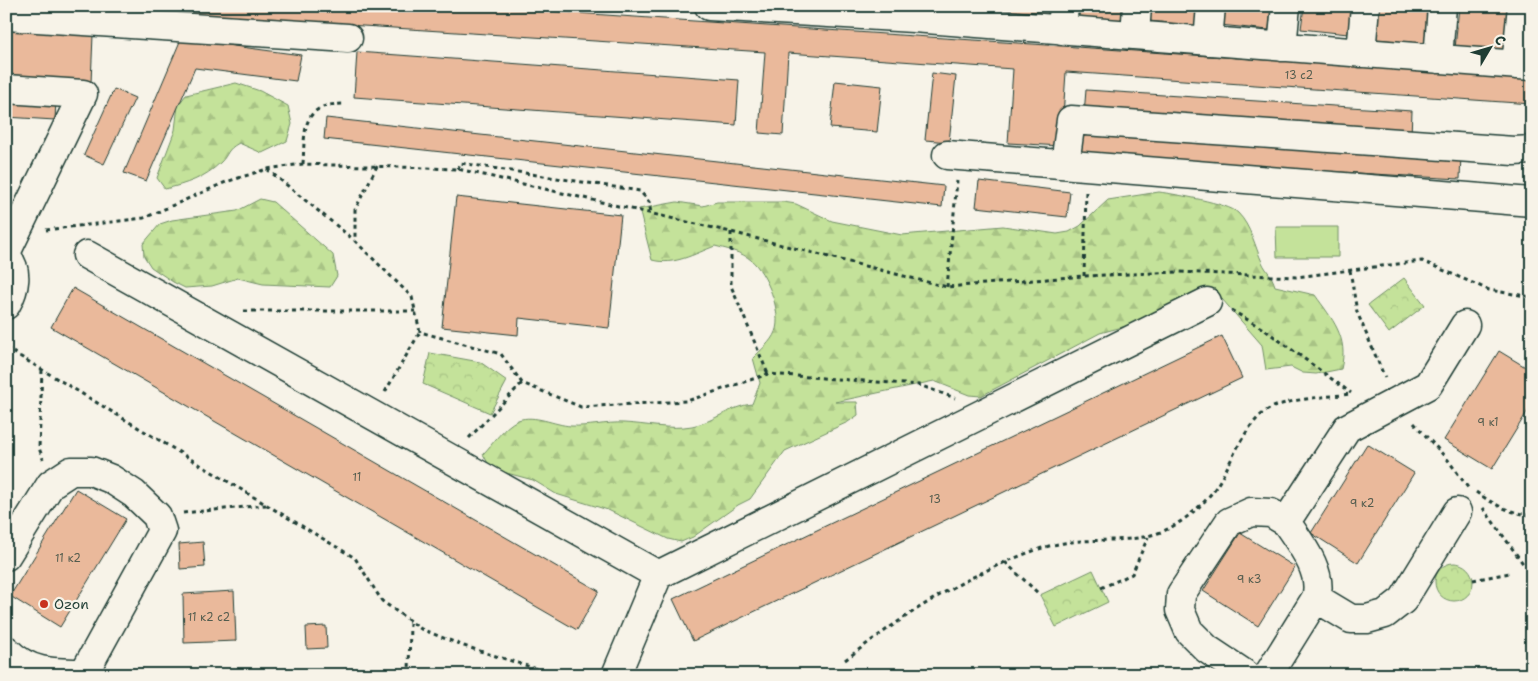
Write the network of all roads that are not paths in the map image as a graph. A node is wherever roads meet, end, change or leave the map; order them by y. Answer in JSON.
{"nodes":[{"id":1,"x":709,"y":6,"type":"edge"},
{"id":2,"x":1137,"y":6,"type":"edge"},
{"id":3,"x":1211,"y":6,"type":"edge"},
{"id":4,"x":1286,"y":6,"type":"edge"},
{"id":5,"x":1365,"y":6,"type":"edge"},
{"id":6,"x":1442,"y":6,"type":"edge"},
{"id":7,"x":1522,"y":6,"type":"edge"},
{"id":8,"x":834,"y":10,"type":"edge"},
{"id":9,"x":913,"y":12,"type":"edge"},
{"id":10,"x":986,"y":15,"type":"edge"},
{"id":11,"x":6,"y":16,"type":"edge"},
{"id":12,"x":1063,"y":18,"type":"edge"},
{"id":13,"x":1135,"y":35,"type":"junction"},
{"id":14,"x":348,"y":38,"type":"dead end"},
{"id":15,"x":1208,"y":41,"type":"junction"},
{"id":16,"x":1282,"y":47,"type":"junction"},
{"id":17,"x":1361,"y":53,"type":"junction"},
{"id":18,"x":1438,"y":59,"type":"junction"},
{"id":19,"x":1524,"y":65,"type":"edge"},
{"id":20,"x":6,"y":89,"type":"edge"},
{"id":21,"x":1532,"y":150,"type":"edge"},
{"id":22,"x":954,"y":155,"type":"road end"},
{"id":23,"x":1076,"y":165,"type":"junction"},
{"id":24,"x":1532,"y":202,"type":"edge"},
{"id":25,"x":9,"y":247,"type":"edge"},
{"id":26,"x":87,"y":255,"type":"dead end"},
{"id":27,"x":1206,"y":302,"type":"road end"},
{"id":28,"x":6,"y":306,"type":"edge"},
{"id":29,"x":1465,"y":325,"type":"dead end"},
{"id":30,"x":1457,"y":512,"type":"dead end"},
{"id":31,"x":1286,"y":522,"type":"junction"},
{"id":32,"x":6,"y":556,"type":"edge"},
{"id":33,"x":658,"y":575,"type":"junction"},
{"id":34,"x":1316,"y":598,"type":"junction"},
{"id":35,"x":6,"y":650,"type":"edge"},
{"id":36,"x":85,"y":674,"type":"edge"},
{"id":37,"x":616,"y":675,"type":"edge"},
{"id":38,"x":1246,"y":675,"type":"edge"},
{"id":39,"x":1268,"y":675,"type":"edge"}],
"edges":[{"from":1,"to":8,"type":"lane"},
{"from":2,"to":13,"type":"lane"},
{"from":3,"to":15,"type":"lane"},
{"from":4,"to":16,"type":"lane"},
{"from":5,"to":17,"type":"lane"},
{"from":6,"to":18,"type":"lane"},
{"from":7,"to":19,"type":"lane"},
{"from":8,"to":9,"type":"lane"},
{"from":9,"to":10,"type":"lane"},
{"from":10,"to":12,"type":"lane"},
{"from":11,"to":14,"type":"lane"},
{"from":12,"to":13,"type":"lane"},
{"from":13,"to":15,"type":"lane"},
{"from":15,"to":16,"type":"lane"},
{"from":16,"to":17,"type":"lane"},
{"from":17,"to":18,"type":"lane"},
{"from":18,"to":19,"type":"lane"},
{"from":20,"to":25,"type":"lane"},
{"from":21,"to":23,"type":"lane"},
{"from":22,"to":23,"type":"lane"},
{"from":23,"to":24,"type":"lane"},
{"from":25,"to":28,"type":"lane"},
{"from":26,"to":33,"type":"lane"},
{"from":27,"to":33,"type":"lane"},
{"from":29,"to":31,"type":"lane"},
{"from":30,"to":34,"type":"lane"},
{"from":31,"to":34,"type":"lane"},
{"from":31,"to":38,"type":"lane"},
{"from":32,"to":36,"type":"lane"},
{"from":33,"to":37,"type":"lane"},
{"from":34,"to":39,"type":"lane"},
{"from":35,"to":36,"type":"lane"}]}
